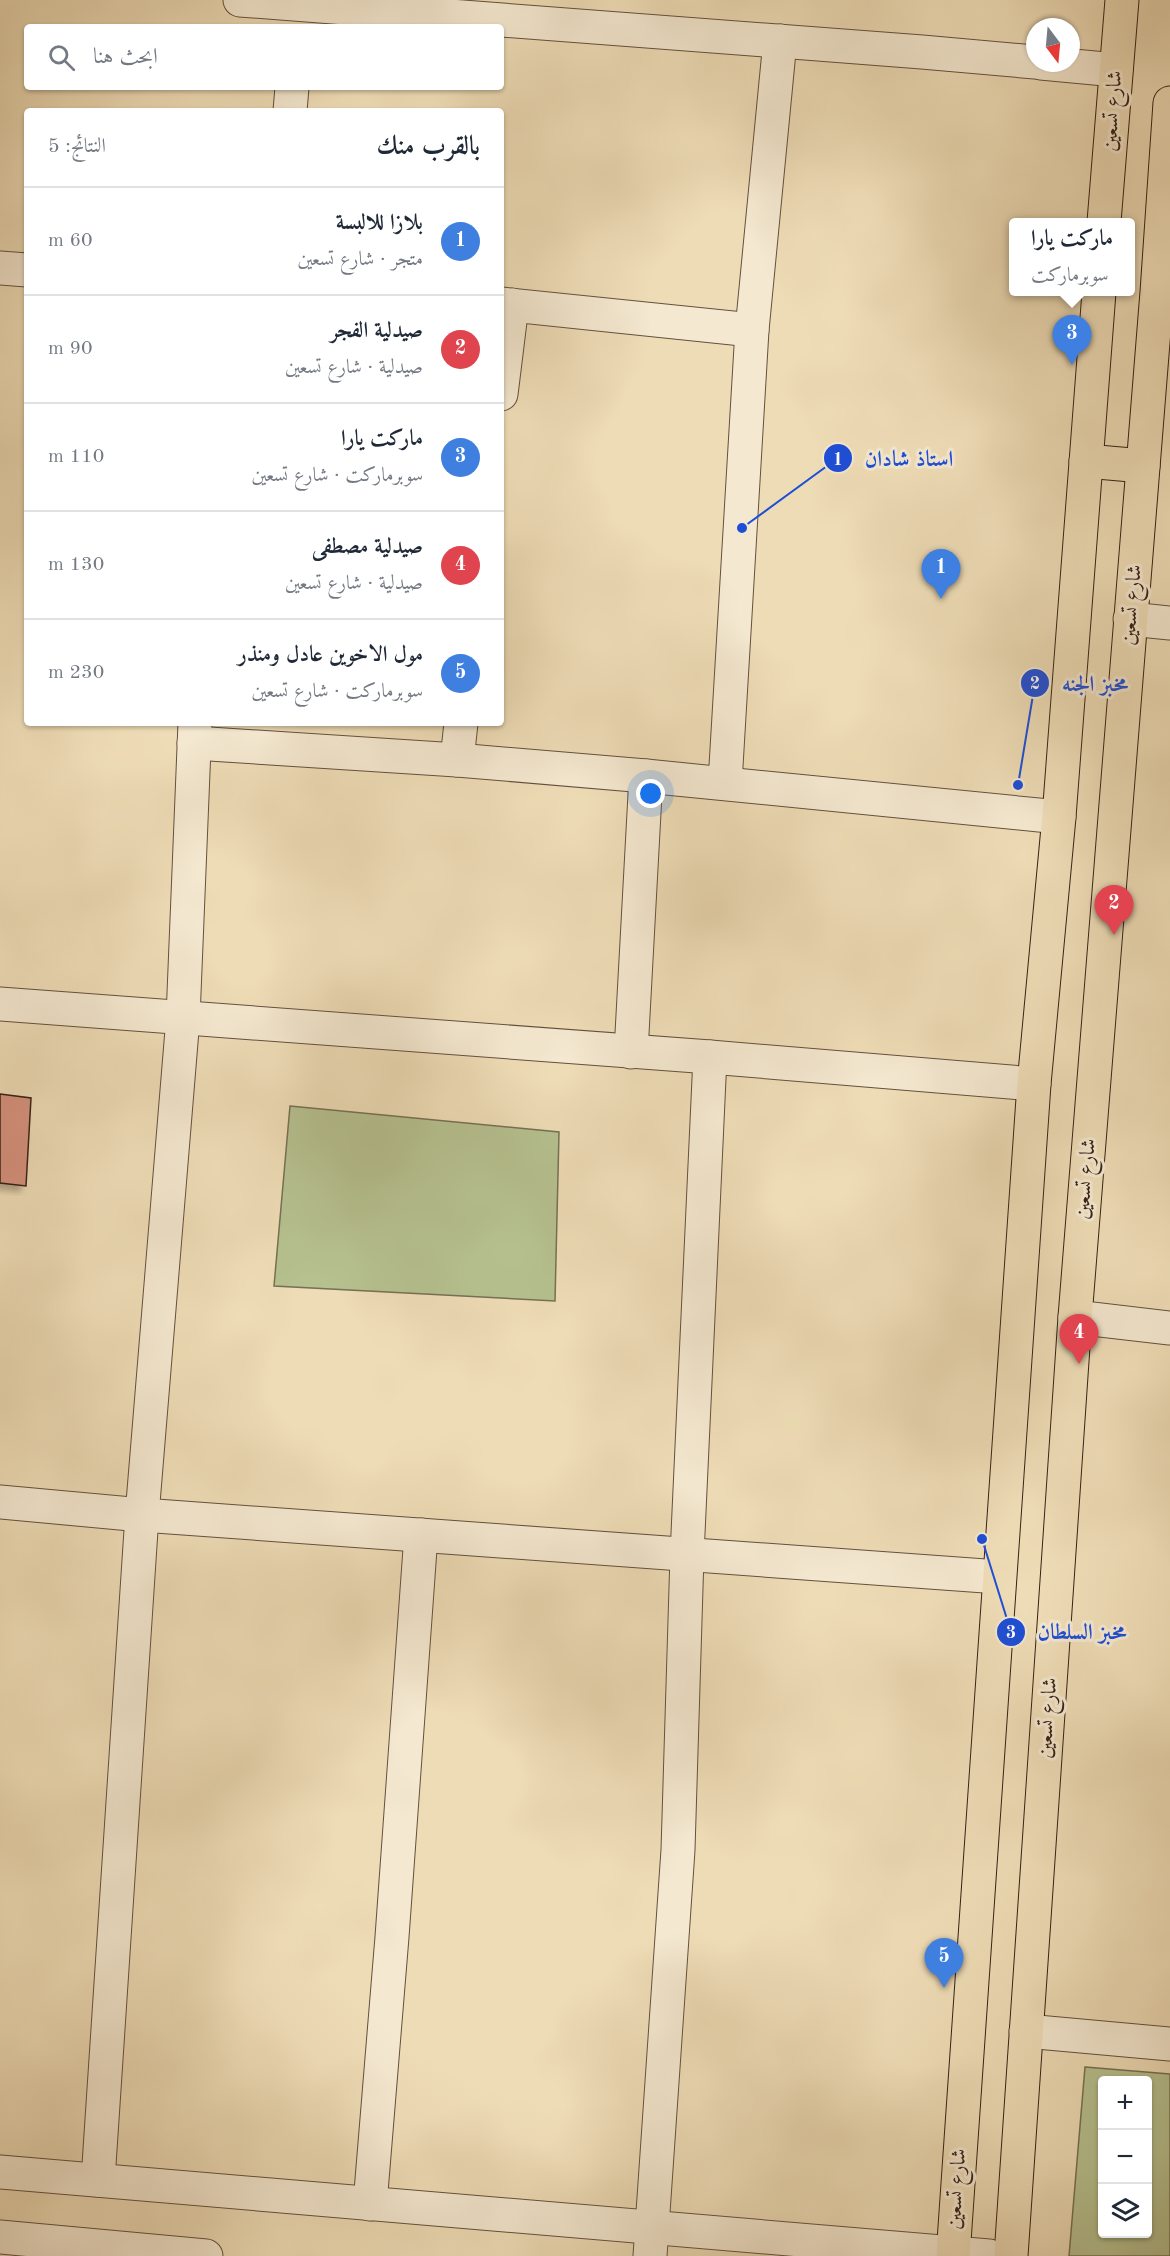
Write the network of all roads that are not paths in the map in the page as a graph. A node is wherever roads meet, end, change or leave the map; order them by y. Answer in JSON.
{"nodes":[{"id":1,"x":240,"y":0,"type":"edge"},
{"id":2,"x":1122,"y":0,"type":"edge"},
{"id":3,"x":471,"y":8,"type":"edge"},
{"id":4,"x":299,"y":16,"type":"edge"},
{"id":5,"x":780,"y":41,"type":"junction"},
{"id":6,"x":1026,"y":62,"type":"edge"},
{"id":7,"x":1080,"y":67,"type":"edge"},
{"id":8,"x":1116,"y":70,"type":"junction"},
{"id":9,"x":292,"y":90,"type":"edge"},
{"id":10,"x":1170,"y":103,"type":"edge"},
{"id":11,"x":290,"y":108,"type":"edge"},
{"id":12,"x":1104,"y":218,"type":"edge"},
{"id":13,"x":0,"y":268,"type":"edge"},
{"id":14,"x":24,"y":270,"type":"edge"},
{"id":15,"x":1163,"y":292,"type":"edge"},
{"id":16,"x":1099,"y":296,"type":"edge"},
{"id":17,"x":507,"y":305,"type":"edge"},
{"id":18,"x":752,"y":330,"type":"junction"},
{"id":19,"x":504,"y":350,"type":"edge"},
{"id":20,"x":1086,"y":461,"type":"junction"},
{"id":21,"x":1143,"y":466,"type":"junction"},
{"id":22,"x":1130,"y":619,"type":"junction"},
{"id":23,"x":1170,"y":623,"type":"edge"},
{"id":24,"x":461,"y":726,"type":"edge"},
{"id":25,"x":195,"y":733,"type":"edge"},
{"id":26,"x":457,"y":760,"type":"junction"},
{"id":27,"x":646,"y":776,"type":"junction"},
{"id":28,"x":725,"y":783,"type":"junction"},
{"id":29,"x":1059,"y":817,"type":"junction"},
{"id":30,"x":0,"y":1004,"type":"edge"},
{"id":31,"x":183,"y":1018,"type":"junction"},
{"id":32,"x":631,"y":1052,"type":"junction"},
{"id":33,"x":710,"y":1058,"type":"junction"},
{"id":34,"x":1035,"y":1084,"type":"junction"},
{"id":35,"x":1075,"y":1317,"type":"junction"},
{"id":36,"x":1170,"y":1328,"type":"edge"},
{"id":37,"x":0,"y":1502,"type":"edge"},
{"id":38,"x":142,"y":1515,"type":"junction"},
{"id":39,"x":422,"y":1535,"type":"junction"},
{"id":40,"x":687,"y":1555,"type":"junction"},
{"id":41,"x":999,"y":1576,"type":"junction"},
{"id":42,"x":1026,"y":2031,"type":"junction"},
{"id":43,"x":1170,"y":2044,"type":"edge"},
{"id":44,"x":0,"y":2172,"type":"edge"},
{"id":45,"x":98,"y":2180,"type":"junction"},
{"id":46,"x":370,"y":2205,"type":"junction"},
{"id":47,"x":0,"y":2237,"type":"edge"},
{"id":48,"x":652,"y":2242,"type":"edge"},
{"id":49,"x":953,"y":2254,"type":"edge"},
{"id":50,"x":206,"y":2256,"type":"edge"},
{"id":51,"x":989,"y":2256,"type":"edge"},
{"id":52,"x":1011,"y":2256,"type":"edge"}],
"edges":[{"from":1,"to":4,"type":"street"},
{"from":2,"to":8,"type":"main road","name":"شارع تسعين"},
{"from":3,"to":4,"type":"street"},
{"from":3,"to":5,"type":"street"},
{"from":5,"to":6,"type":"street"},
{"from":5,"to":18,"type":"street"},
{"from":7,"to":8,"type":"street"},
{"from":8,"to":12,"type":"main road","name":"شارع تسعين"},
{"from":9,"to":11,"type":"street"},
{"from":10,"to":15,"type":"main road","name":"شارع تسعين"},
{"from":13,"to":14,"type":"street"},
{"from":15,"to":21,"type":"main road","name":"شارع تسعين"},
{"from":16,"to":20,"type":"main road","name":"شارع تسعين"},
{"from":17,"to":18,"type":"street"},
{"from":17,"to":19,"type":"street"},
{"from":18,"to":28,"type":"street"},
{"from":20,"to":21,"type":"main road"},
{"from":20,"to":29,"type":"main road","name":"شارع تسعين"},
{"from":21,"to":22,"type":"main road","name":"شارع تسعين"},
{"from":22,"to":23,"type":"street"},
{"from":22,"to":35,"type":"main road","name":"شارع تسعين"},
{"from":24,"to":26,"type":"street"},
{"from":25,"to":26,"type":"street"},
{"from":25,"to":31,"type":"street"},
{"from":26,"to":27,"type":"street"},
{"from":27,"to":28,"type":"street"},
{"from":27,"to":32,"type":"street"},
{"from":28,"to":29,"type":"street"},
{"from":29,"to":34,"type":"main road","name":"شارع تسعين"},
{"from":30,"to":31,"type":"street"},
{"from":31,"to":32,"type":"street"},
{"from":31,"to":38,"type":"street"},
{"from":32,"to":33,"type":"street"},
{"from":33,"to":34,"type":"street"},
{"from":33,"to":40,"type":"street"},
{"from":34,"to":41,"type":"main road","name":"شارع تسعين"},
{"from":35,"to":36,"type":"street"},
{"from":35,"to":42,"type":"main road","name":"شارع تسعين"},
{"from":37,"to":38,"type":"street"},
{"from":38,"to":39,"type":"street"},
{"from":38,"to":45,"type":"street"},
{"from":39,"to":40,"type":"street"},
{"from":39,"to":46,"type":"street"},
{"from":40,"to":41,"type":"street"},
{"from":40,"to":48,"type":"street"},
{"from":41,"to":49,"type":"main road","name":"شارع تسعين"},
{"from":42,"to":43,"type":"street"},
{"from":42,"to":52,"type":"main road","name":"شارع تسعين"},
{"from":44,"to":45,"type":"street"},
{"from":45,"to":46,"type":"street"},
{"from":46,"to":48,"type":"street"},
{"from":47,"to":50,"type":"street"},
{"from":48,"to":49,"type":"street"},
{"from":49,"to":51,"type":"street"}]}
